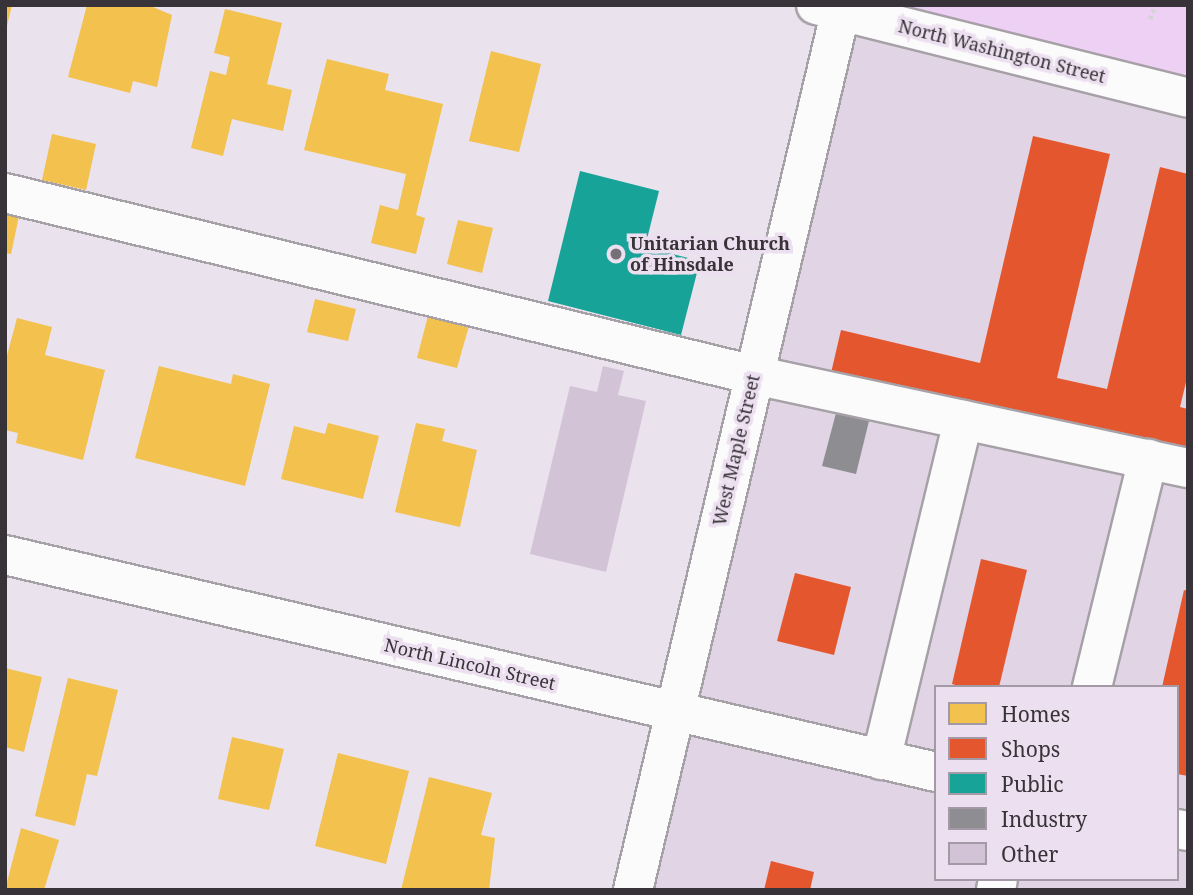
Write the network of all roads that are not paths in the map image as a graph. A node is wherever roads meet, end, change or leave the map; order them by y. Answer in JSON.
{"nodes":[{"id":1,"x":833,"y":7,"type":"edge"},
{"id":2,"x":1188,"y":98,"type":"edge"},
{"id":3,"x":5,"y":193,"type":"edge"},
{"id":4,"x":754,"y":375,"type":"junction"},
{"id":5,"x":963,"y":420,"type":"junction"},
{"id":6,"x":1148,"y":459,"type":"junction"},
{"id":7,"x":1188,"y":468,"type":"edge"},
{"id":8,"x":5,"y":555,"type":"edge"},
{"id":9,"x":1092,"y":685,"type":"edge"},
{"id":10,"x":675,"y":712,"type":"junction"},
{"id":11,"x":881,"y":760,"type":"junction"},
{"id":12,"x":934,"y":772,"type":"edge"},
{"id":13,"x":633,"y":890,"type":"edge"}],
"edges":[{"from":1,"to":2,"type":"street","name":"North Washington Street"},
{"from":1,"to":4,"type":"street","name":"West Maple Street"},
{"from":3,"to":4,"type":"street"},
{"from":4,"to":5,"type":"street"},
{"from":4,"to":10,"type":"street","name":"West Maple Street"},
{"from":5,"to":6,"type":"street"},
{"from":5,"to":11,"type":"street"},
{"from":6,"to":7,"type":"street"},
{"from":6,"to":9,"type":"street"},
{"from":8,"to":10,"type":"street","name":"North Lincoln Street"},
{"from":10,"to":11,"type":"street","name":"North Lincoln Street"},
{"from":10,"to":13,"type":"street","name":"West Maple Street"},
{"from":11,"to":12,"type":"street","name":"North Lincoln Street"}]}
